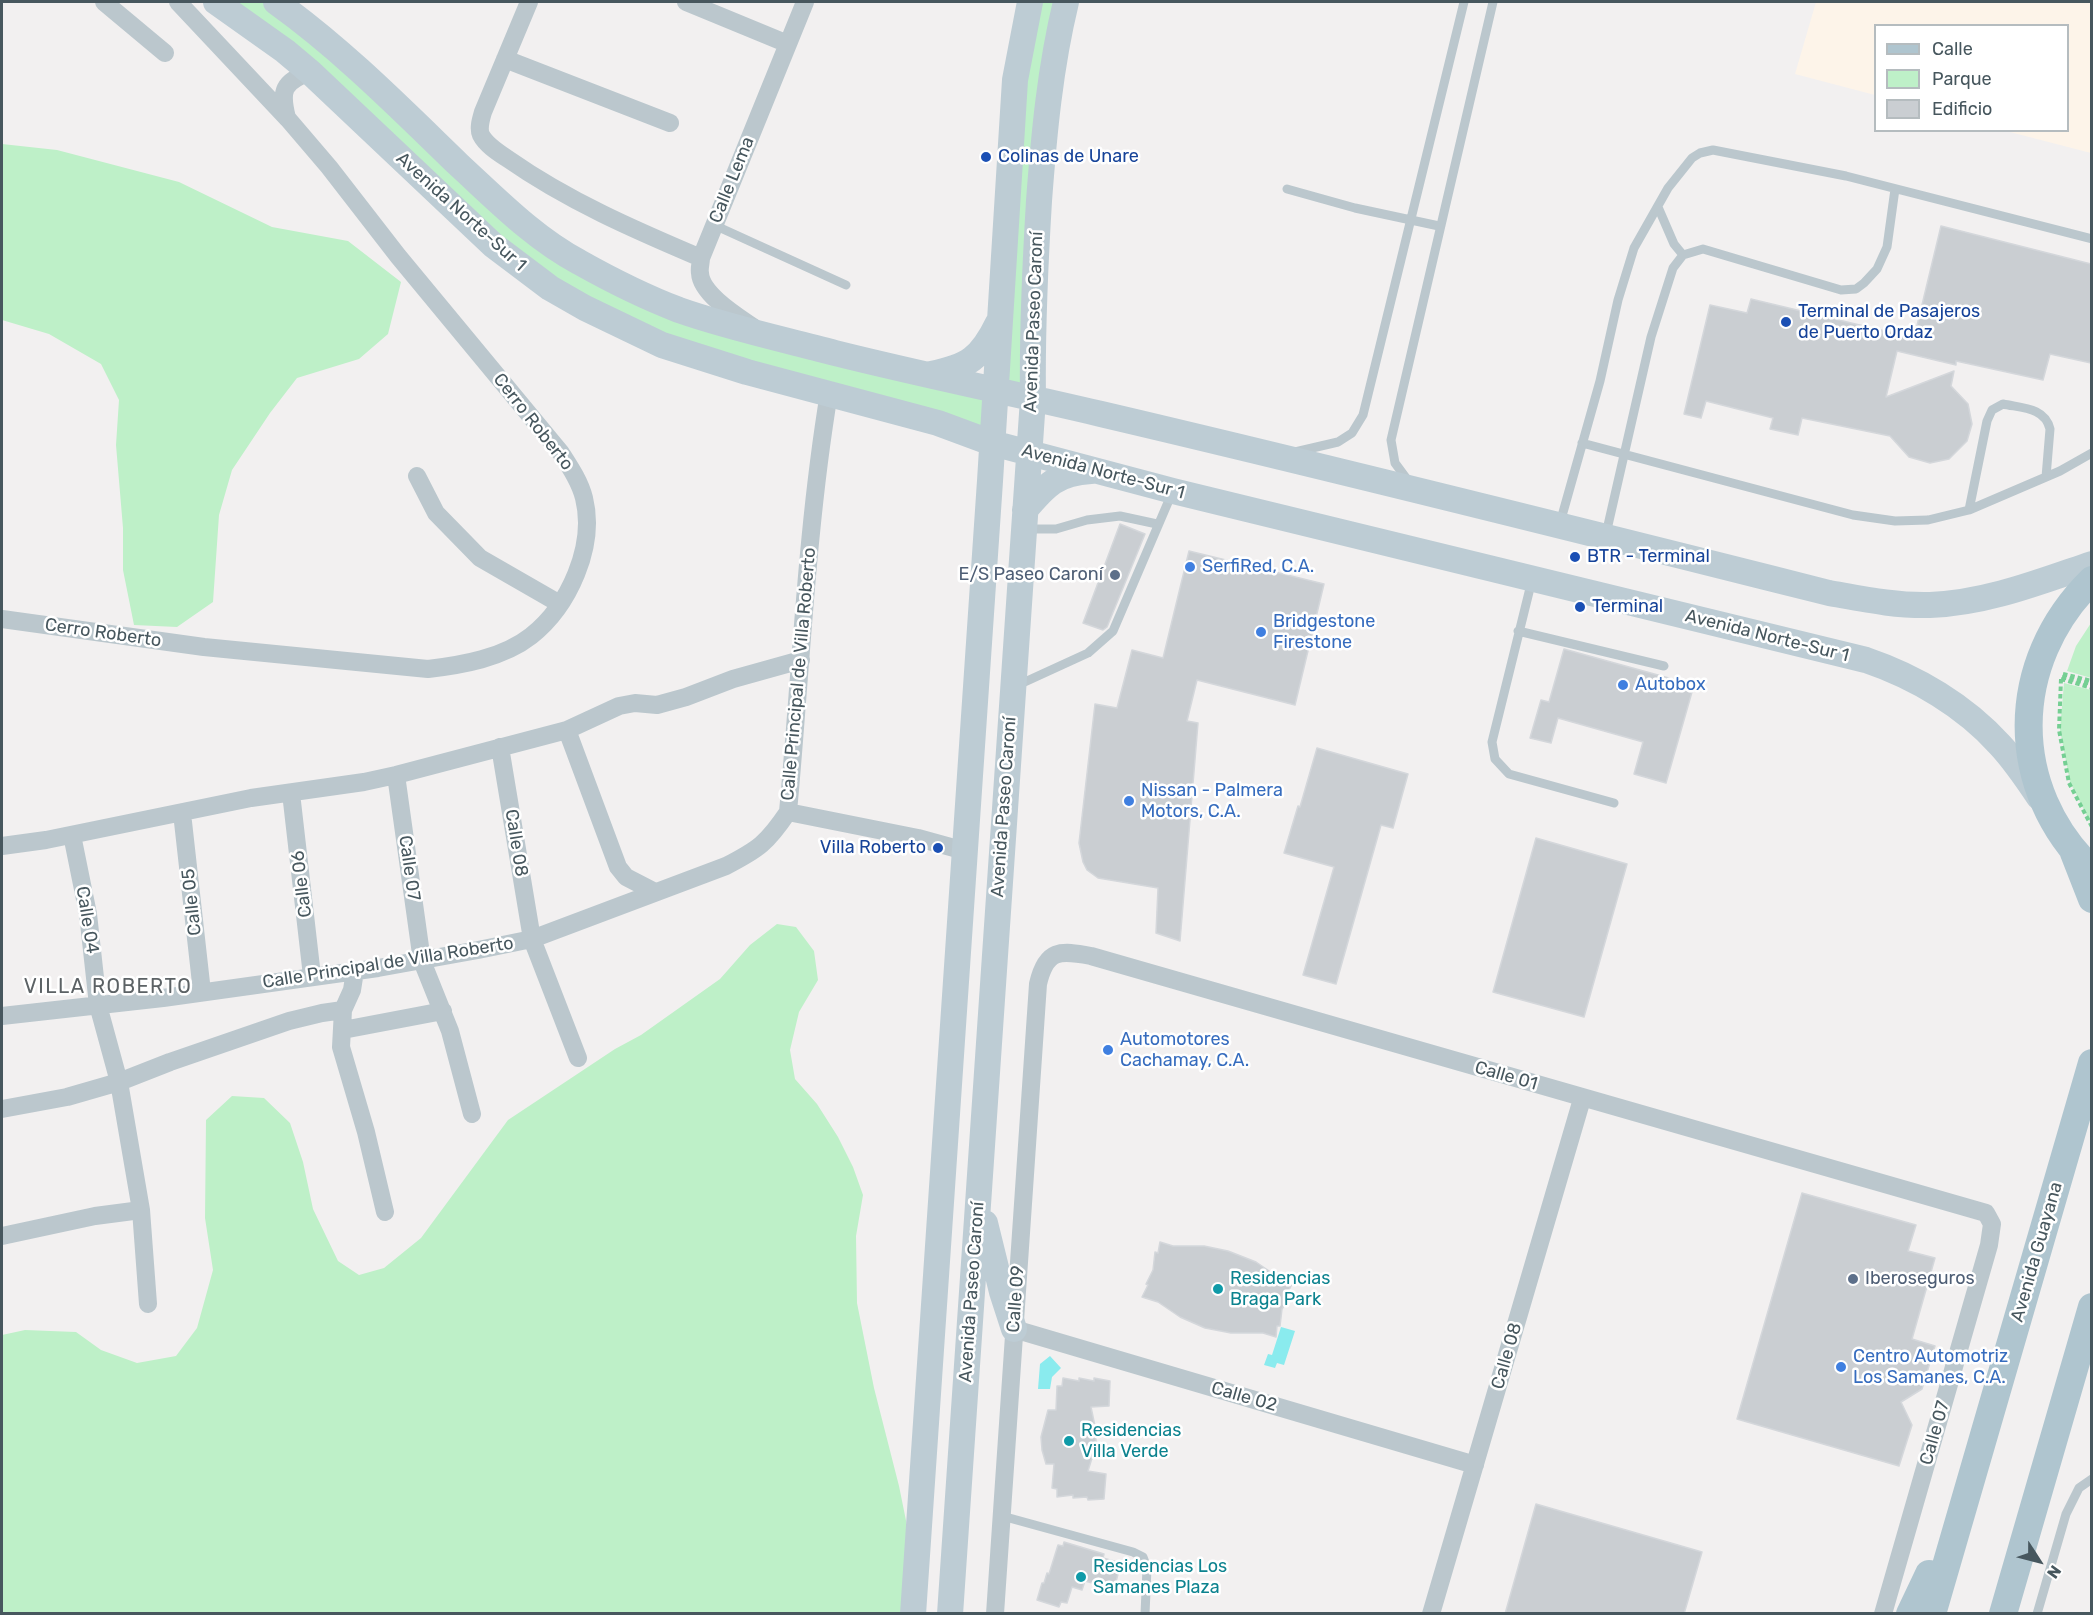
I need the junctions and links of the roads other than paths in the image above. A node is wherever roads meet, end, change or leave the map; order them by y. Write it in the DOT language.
graph roads {
  1 [pos="104,2"];
  2 [pos="178,2"];
  3 [pos="216,2"];
  4 [pos="276,2"];
  5 [pos="529,2"];
  6 [pos="686,2"];
  7 [pos="806,2"];
  8 [pos="1030,2"];
  9 [pos="1066,2"];
  10 [pos="1464,2"];
  11 [pos="1492,2"];
  12 [pos="788,44"];
  13 [pos="165,53"];
  14 [pos="505,59"];
  15 [pos="310,72"];
  16 [pos="288,119"];
  17 [pos="670,123"];
  18 [pos="1287,189"];
  19 [pos="1895,189"];
  20 [pos="1658,207"];
  21 [pos="1411,219"];
  22 [pos="714,225"];
  23 [pos="1439,226"];
  24 [pos="2091,239"];
  25 [pos="1683,255"];
  26 [pos="701,258"];
  27 [pos="846,285"];
  28 [pos="1000,318"];
  29 [pos="766,336"];
  30 [pos="926,375"];
  31 [pos="996,391"];
  32 [pos="829,393"];
  33 [pos="1033,399"];
  34 [pos="938,423"];
  35 [pos="1582,442"];
  36 [pos="992,443"];
  37 [pos="1029,453"];
  38 [pos="2091,453"];
  39 [pos="1264,454"];
  40 [pos="1624,454"];
  41 [pos="1098,471"];
  42 [pos="417,476"];
  43 [pos="2046,477"];
  44 [pos="990,481"];
  45 [pos="1414,488"];
  46 [pos="1173,491"];
  47 [pos="1969,510"];
  48 [pos="1024,519"];
  49 [pos="1157,524"];
  50 [pos="1559,525"];
  51 [pos="1605,536"];
  52 [pos="2091,564"];
  53 [pos="1532,580"];
  54 [pos="2091,580"];
  55 [pos="560,603"];
  56 [pos="2,618"];
  57 [pos="1518,631"];
  58 [pos="801,660"];
  59 [pos="1664,666"];
  60 [pos="1011,688"];
  61 [pos="567,730"];
  62 [pos="500,747"];
  63 [pos="396,775"];
  64 [pos="291,793"];
  65 [pos="1614,804"];
  66 [pos="2047,809"];
  67 [pos="788,812"];
  68 [pos="182,813"];
  69 [pos="72,836"];
  70 [pos="2,846"];
  71 [pos="965,851"];
  72 [pos="2082,861"];
  73 [pos="655,892"];
  74 [pos="2091,899"];
  75 [pos="532,939"];
  76 [pos="422,961"];
  77 [pos="355,971"];
  78 [pos="312,976"];
  79 [pos="1038,984"];
  80 [pos="202,992"];
  81 [pos="98,1005"];
  82 [pos="343,1010"];
  83 [pos="443,1011"];
  84 [pos="2,1016"];
  85 [pos="343,1030"];
  86 [pos="578,1058"];
  87 [pos="2091,1063"];
  88 [pos="119,1082"];
  89 [pos="1582,1098"];
  90 [pos="2,1109"];
  91 [pos="472,1114"];
  92 [pos="978,1193"];
  93 [pos="141,1210"];
  94 [pos="385,1212"];
  95 [pos="1989,1218"];
  96 [pos="2,1236"];
  97 [pos="148,1304"];
  98 [pos="2091,1307"];
  99 [pos="1014,1329"];
  100 [pos="1475,1465"];
  101 [pos="1974,1467"];
  102 [pos="2091,1479"];
  103 [pos="1002,1516"];
  104 [pos="913,1614"];
  105 [pos="950,1614"];
  106 [pos="995,1614"];
  107 [pos="1145,1614"];
  108 [pos="1431,1614"];
  109 [pos="1883,1614"];
  110 [pos="1911,1614"];
  111 [pos="1932,1614"];
  112 [pos="2003,1614"];
  113 [pos="2037,1614"];
  1 -- 13 [label="street"];
  2 -- 16 [label="street, Cerro Roberto"];
  3 -- 15 [label="main road, Avenida Norte-Sur 1"];
  4 -- 29 [label="main road, Avenida Norte-Sur 1"];
  5 -- 14 [label="street"];
  6 -- 12 [label="street"];
  7 -- 12 [label="street, Calle Lema"];
  8 -- 28 [label="main road, Avenida Paseo Caroní"];
  9 -- 33 [label="main road, Avenida Paseo Caroní"];
  10 -- 21 [label="lane"];
  11 -- 23 [label="lane"];
  12 -- 22 [label="street, Calle Lema"];
  14 -- 17 [label="street"];
  14 -- 26 [label="street"];
  15 -- 16 [label="street"];
  15 -- 32 [label="main road, Avenida Norte-Sur 1"];
  16 -- 55 [label="street, Cerro Roberto"];
  18 -- 21 [label="lane"];
  19 -- 20 [label="lane"];
  19 -- 24 [label="lane"];
  19 -- 25 [label="lane"];
  20 -- 25 [label="lane"];
  20 -- 35 [label="lane"];
  21 -- 23 [label="lane"];
  21 -- 39 [label="lane"];
  22 -- 26 [label="street, Calle Lema"];
  22 -- 27 [label="lane"];
  23 -- 45 [label="lane"];
  25 -- 40 [label="lane"];
  26 -- 29 [label="street, Calle Lema"];
  28 -- 30 [label="main road"];
  28 -- 31 [label="main road, Avenida Paseo Caroní"];
  29 -- 30 [label="main road, Avenida Norte-Sur 1"];
  30 -- 31 [label="main road, Avenida Norte-Sur 1"];
  31 -- 33 [label="main road, Avenida Norte-Sur 1"];
  31 -- 36 [label="main road, Avenida Paseo Caroní"];
  32 -- 34 [label="main road, Avenida Norte-Sur 1"];
  32 -- 58 [label="street, Calle Principal de Villa Roberto"];
  33 -- 37 [label="main road, Avenida Paseo Caroní"];
  33 -- 39 [label="main road, Avenida Norte-Sur 1"];
  34 -- 36 [label="main road, Avenida Norte-Sur 1"];
  34 -- 44 [label="main road"];
  35 -- 40 [label="lane"];
  35 -- 50 [label="lane"];
  36 -- 37 [label="main road, Avenida Norte-Sur 1"];
  36 -- 44 [label="main road, Avenida Paseo Caroní"];
  37 -- 41 [label="main road, Avenida Norte-Sur 1"];
  37 -- 48 [label="main road, Avenida Paseo Caroní"];
  38 -- 43 [label="lane"];
  39 -- 45 [label="main road, Avenida Norte-Sur 1"];
  40 -- 47 [label="lane"];
  40 -- 51 [label="lane"];
  41 -- 46 [label="main road, Avenida Norte-Sur 1"];
  41 -- 48 [label="main road"];
  42 -- 55 [label="street"];
  43 -- 47 [label="lane"];
  43 -- 47 [label="lane"];
  44 -- 71 [label="main road, Avenida Paseo Caroní"];
  45 -- 50 [label="main road, Avenida Norte-Sur 1"];
  46 -- 49 [label="lane"];
  46 -- 53 [label="main road, Avenida Norte-Sur 1"];
  48 -- 49 [label="lane"];
  48 -- 60 [label="main road, Avenida Paseo Caroní"];
  49 -- 60 [label="lane"];
  50 -- 51 [label="main road, Avenida Norte-Sur 1"];
  51 -- 52 [label="main road, Avenida Norte-Sur 1"];
  53 -- 57 [label="lane"];
  53 -- 66 [label="main road, Avenida Norte-Sur 1"];
  54 -- 66 [label="main road"];
  55 -- 56 [label="street, Cerro Roberto"];
  57 -- 59 [label="lane"];
  57 -- 65 [label="lane"];
  58 -- 61 [label="street"];
  58 -- 67 [label="street, Calle Principal de Villa Roberto"];
  60 -- 92 [label="main road, Avenida Paseo Caroní"];
  61 -- 62 [label="street"];
  61 -- 73 [label="street"];
  62 -- 63 [label="street"];
  62 -- 75 [label="street, Calle 08"];
  63 -- 64 [label="street"];
  63 -- 76 [label="street, Calle 07"];
  64 -- 68 [label="street"];
  64 -- 78 [label="street, Calle 06"];
  66 -- 72 [label="main road"];
  67 -- 71 [label="street"];
  67 -- 73 [label="street, Calle Principal de Villa Roberto"];
  68 -- 69 [label="street"];
  68 -- 80 [label="street, Calle 05"];
  69 -- 70 [label="street"];
  69 -- 81 [label="street, Calle 04"];
  71 -- 104 [label="main road, Avenida Paseo Caroní"];
  72 -- 74 [label="main road"];
  73 -- 75 [label="street, Calle Principal de Villa Roberto"];
  75 -- 76 [label="street, Calle Principal de Villa Roberto"];
  75 -- 86 [label="street, Calle 08"];
  76 -- 77 [label="street, Calle Principal de Villa Roberto"];
  76 -- 83 [label="street, Calle 07"];
  77 -- 78 [label="street, Calle Principal de Villa Roberto"];
  77 -- 82 [label="street"];
  78 -- 80 [label="street, Calle Principal de Villa Roberto"];
  79 -- 89 [label="street, Calle 01"];
  79 -- 99 [label="street, Calle 09"];
  80 -- 81 [label="street, Calle Principal de Villa Roberto"];
  81 -- 84 [label="street, Calle Principal de Villa Roberto"];
  81 -- 88 [label="street, Calle 04"];
  82 -- 85 [label="street"];
  82 -- 88 [label="street"];
  83 -- 85 [label="street"];
  83 -- 91 [label="street, Calle 07"];
  85 -- 94 [label="street"];
  87 -- 101 [label="main road, Avenida Guayana"];
  88 -- 90 [label="street"];
  88 -- 93 [label="street, Calle 04"];
  89 -- 95 [label="street, Calle 01"];
  89 -- 100 [label="street, Calle 08"];
  92 -- 99 [label="main road"];
  92 -- 105 [label="main road, Avenida Paseo Caroní"];
  93 -- 96 [label="street"];
  93 -- 97 [label="street, Calle 04"];
  95 -- 109 [label="street, Calle 07"];
  98 -- 112 [label="main road"];
  99 -- 100 [label="street, Calle 02"];
  99 -- 103 [label="street, Calle 09"];
  100 -- 108 [label="street, Calle 08"];
  101 -- 110 [label="main road"];
  101 -- 111 [label="main road, Avenida Guayana"];
  102 -- 113 [label="lane"];
  103 -- 106 [label="street, Calle 09"];
  103 -- 107 [label="lane"];
}
